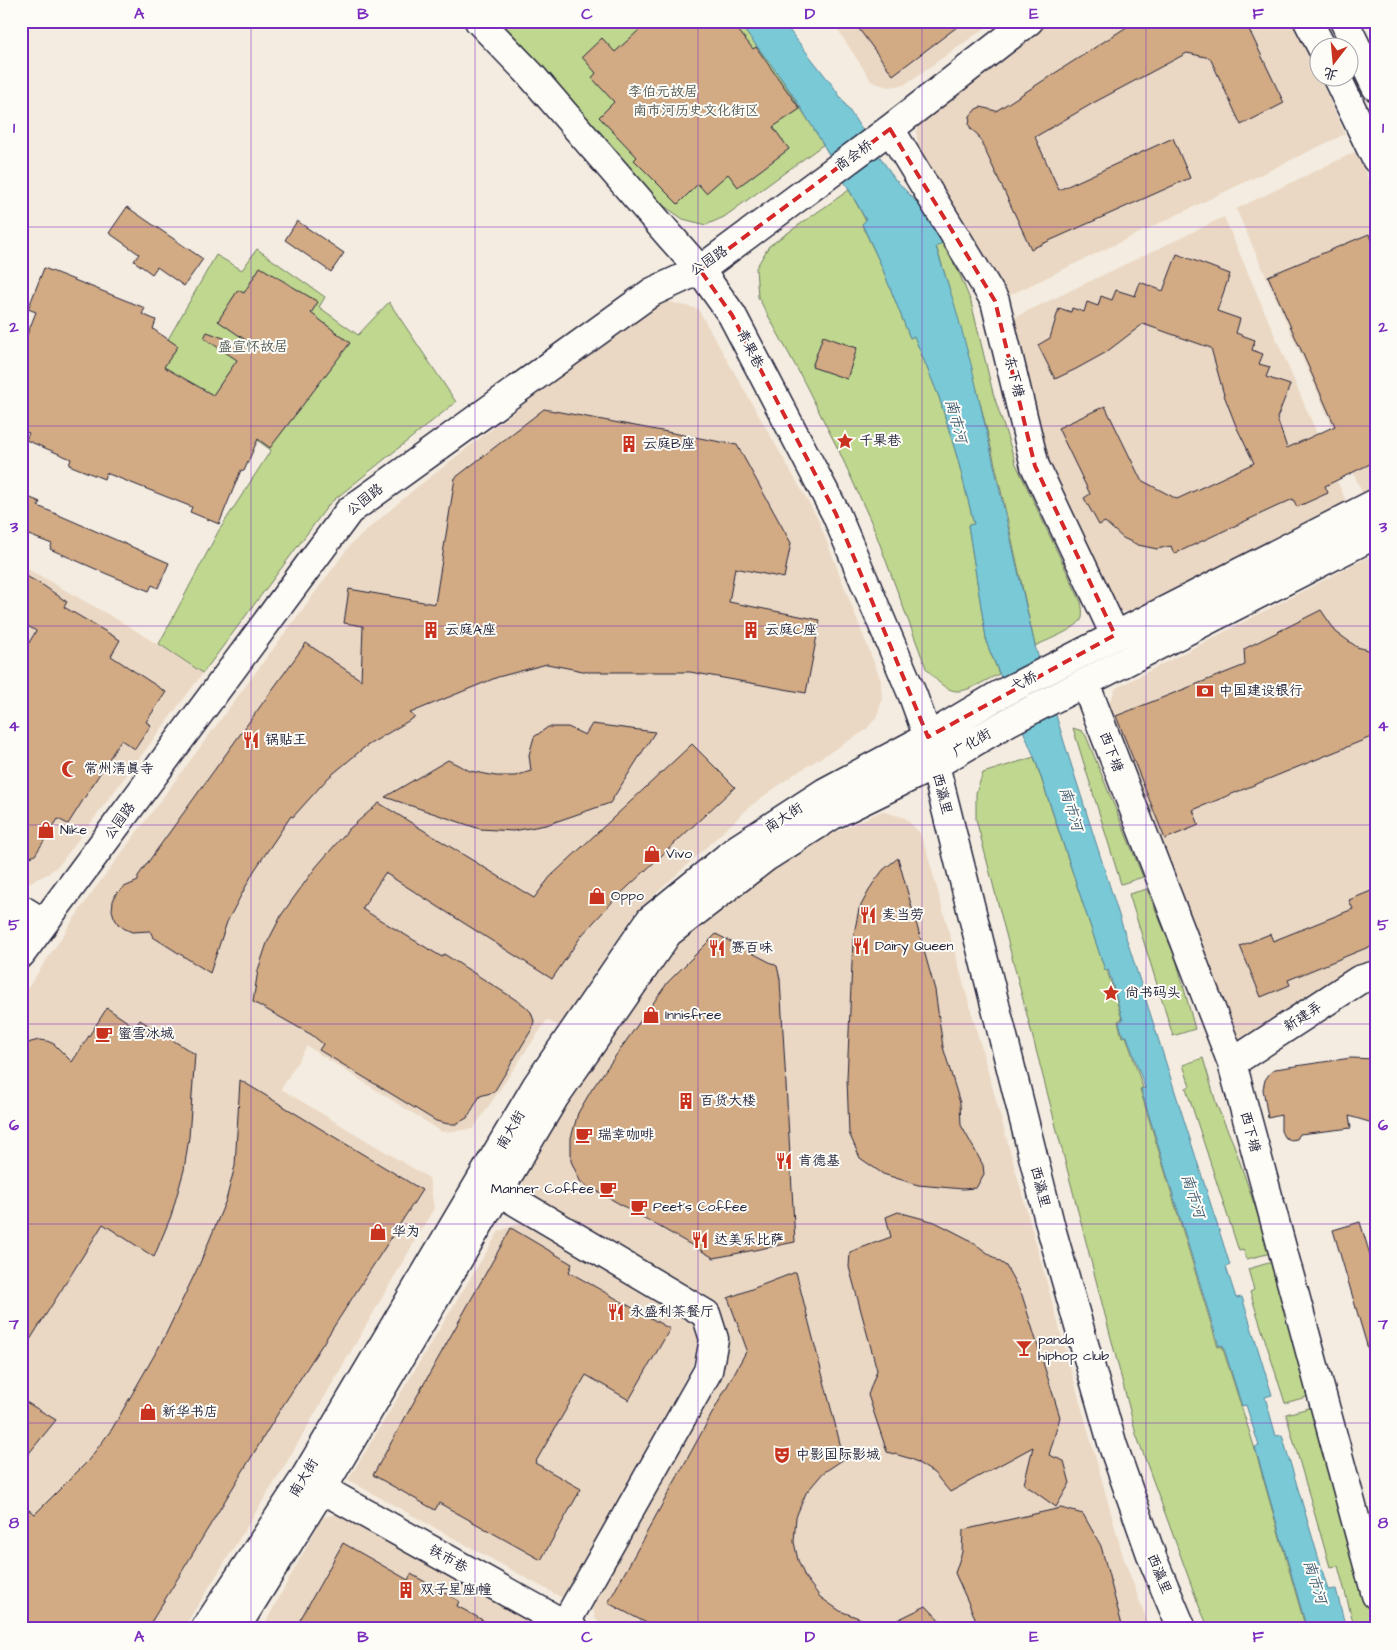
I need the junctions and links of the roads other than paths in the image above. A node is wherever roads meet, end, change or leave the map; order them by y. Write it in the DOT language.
graph roads {
  1 [pos="479,21"];
  2 [pos="1029,21"];
  3 [pos="1308,21"];
  4 [pos="1344,21"];
  5 [pos="1317,38"];
  6 [pos="1376,86"];
  7 [pos="1342,88"];
  8 [pos="883,134"];
  9 [pos="1373,144"];
  10 [pos="831,172"];
  11 [pos="700,270"];
  12 [pos="1376,503"];
  13 [pos="1376,534"];
  14 [pos="1116,635"];
  15 [pos="1074,688"];
  16 [pos="996,696"];
  17 [pos="1010,720"];
  18 [pos="928,737"];
  19 [pos="935,765"];
  20 [pos="21,909"];
  21 [pos="44,923"];
  22 [pos="21,954"];
  23 [pos="1376,975"];
  24 [pos="1232,1063"];
  25 [pos="490,1186"];
  26 [pos="322,1489"];
  27 [pos="1376,1595"];
  28 [pos="569,1626"];
  29 [pos="205,1629"];
  30 [pos="235,1629"];
  31 [pos="1182,1629"];
  1 -- 11 [label="street, 青果巷"];
  2 -- 8 [label="street"];
  3 -- 5 [label="street"];
  4 -- 6 [label="street"];
  7 -- 9 [label="street"];
  8 -- 10 [label="street, 商会桥"];
  8 -- 14 [label="street, 东下塘"];
  10 -- 11 [label="street, 公园路"];
  11 -- 18 [label="street, 青果巷"];
  11 -- 21 [label="street, 公园路"];
  12 -- 14 [label="street, 弋桥"];
  13 -- 15 [label="street, 弋桥"];
  14 -- 16 [label="street, 弋桥"];
  15 -- 17 [label="street, 弋桥"];
  15 -- 24 [label="street, 西下塘"];
  16 -- 18 [label="street, 广化街"];
  17 -- 19 [label="street, 广化街"];
  18 -- 19 [label="street, 西瀛里"];
  18 -- 25 [label="street, 南大街"];
  19 -- 25 [label="street, 南大街"];
  19 -- 31 [label="street, 西瀛里"];
  20 -- 21 [label="street"];
  21 -- 22 [label="street, 公园路"];
  23 -- 24 [label="street, 新建弄"];
  24 -- 27 [label="street, 西下塘"];
  25 -- 26 [label="street, 南大街"];
  25 -- 28 [label="street"];
  25 -- 29 [label="street, 南大街"];
  26 -- 28 [label="street, 铁市巷"];
  26 -- 30 [label="street, 南大街"];
}
